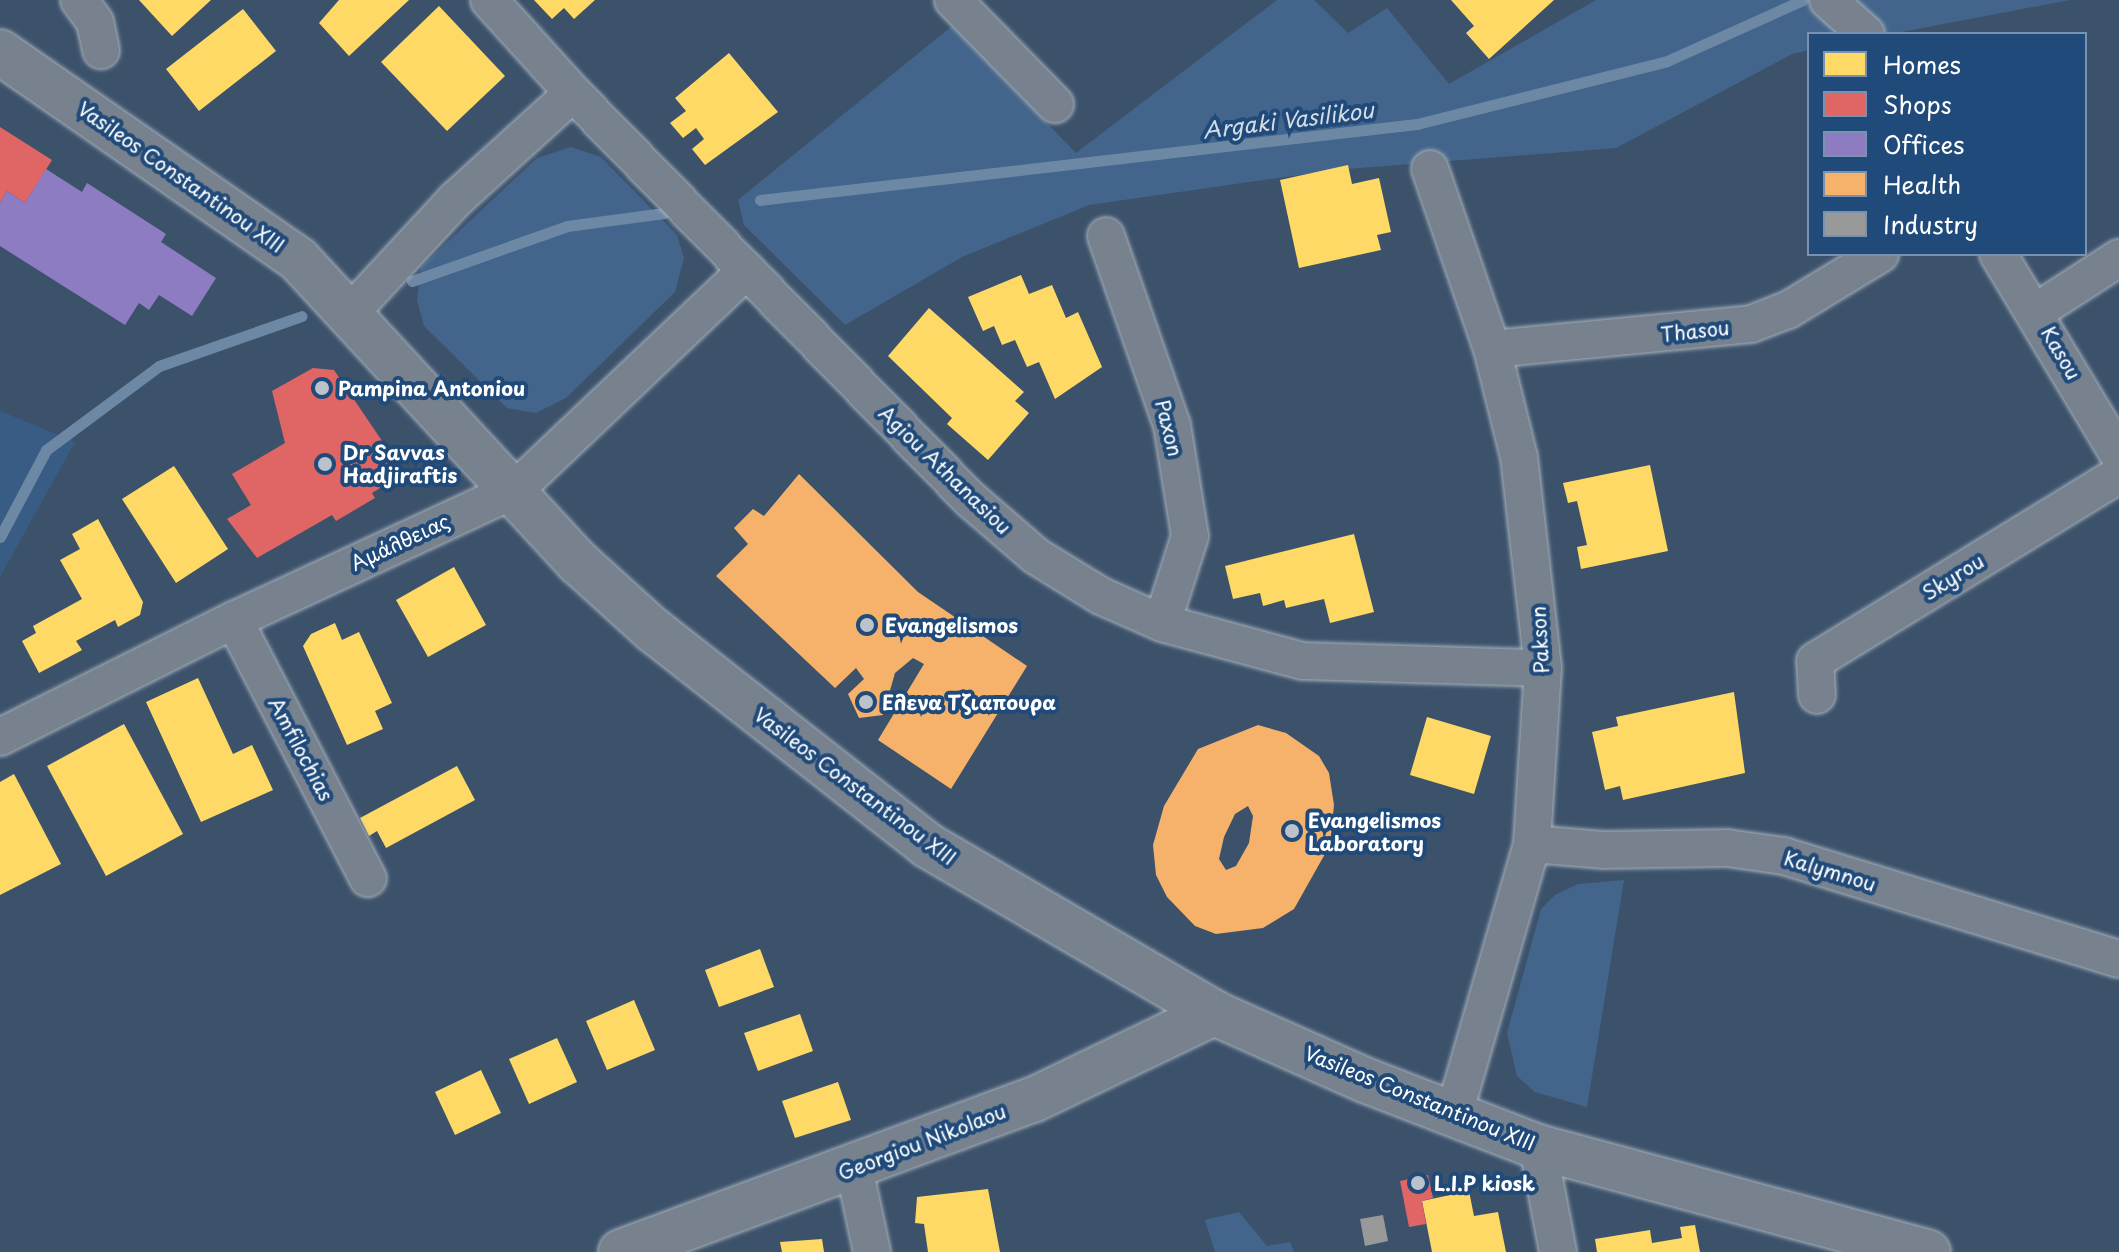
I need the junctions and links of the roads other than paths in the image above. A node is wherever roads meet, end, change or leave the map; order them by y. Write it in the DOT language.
graph roads {
  1 [pos="79,0"];
  2 [pos="489,0"];
  3 [pos="953,0"];
  4 [pos="1828,0"];
  5 [pos="1864,32"];
  6 [pos="101,50"];
  7 [pos="0,52"];
  8 [pos="573,93"];
  9 [pos="1055,104"];
  10 [pos="1430,169"];
  11 [pos="1106,236"];
  12 [pos="1877,256"];
  13 [pos="1999,256"];
  14 [pos="2119,258"];
  15 [pos="747,270"];
  16 [pos="2037,311"];
  17 [pos="351,312"];
  18 [pos="1492,349"];
  19 [pos="2119,455"];
  20 [pos="2119,475"];
  21 [pos="516,489"];
  22 [pos="234,620"];
  23 [pos="1162,623"];
  24 [pos="1543,668"];
  25 [pos="1817,695"];
  26 [pos="0,737"];
  27 [pos="1532,844"];
  28 [pos="368,878"];
  29 [pos="2119,959"];
  30 [pos="1214,1013"];
  31 [pos="1454,1115"];
  32 [pos="1538,1147"];
  33 [pos="854,1168"];
  34 [pos="621,1252"];
  35 [pos="872,1252"];
  36 [pos="1558,1252"];
  37 [pos="1928,1252"];
  1 -- 6 [label="street"];
  2 -- 8 [label="street, Agiou Athanasiou"];
  3 -- 9 [label="street"];
  4 -- 5 [label="street"];
  7 -- 17 [label="street, Vasileos Constantinou XIII"];
  8 -- 15 [label="street, Agiou Athanasiou"];
  8 -- 17 [label="street"];
  10 -- 18 [label="street, Pakson"];
  11 -- 23 [label="street, Paxon"];
  12 -- 18 [label="street, Thasou"];
  13 -- 16 [label="street, Kasou"];
  14 -- 16 [label="street"];
  15 -- 21 [label="street, Αμάλθειας"];
  15 -- 23 [label="street, Agiou Athanasiou"];
  16 -- 19 [label="street, Kasou"];
  17 -- 21 [label="street, Vasileos Constantinou XIII"];
  18 -- 24 [label="street, Pakson"];
  20 -- 25 [label="street, Skyrou"];
  21 -- 22 [label="street, Αμάλθειας"];
  21 -- 30 [label="street, Vasileos Constantinou XIII"];
  22 -- 26 [label="street, Αμάλθειας"];
  22 -- 28 [label="street, Amfilochias"];
  23 -- 24 [label="street, Agiou Athanasiou"];
  24 -- 27 [label="street, Pakson"];
  27 -- 29 [label="street, Kalymnou"];
  27 -- 31 [label="street, Pakson"];
  30 -- 31 [label="street, Vasileos Constantinou XIII"];
  30 -- 33 [label="street, Georgiou Nikolaou"];
  31 -- 32 [label="street, Vasileos Constantinou XIII"];
  32 -- 36 [label="street"];
  32 -- 37 [label="street, Vasileos Constantinou XIII"];
  33 -- 34 [label="street, Georgiou Nikolaou"];
  33 -- 35 [label="street"];
}
